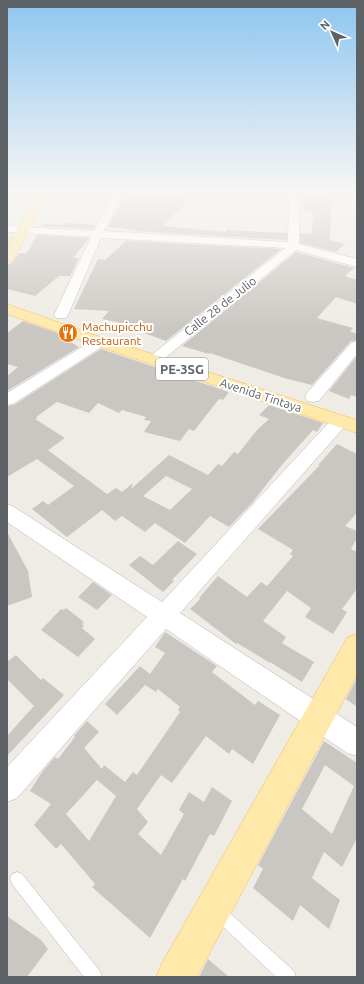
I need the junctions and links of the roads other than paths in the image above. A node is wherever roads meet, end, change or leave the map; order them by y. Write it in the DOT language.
graph roads {
  1 [pos="19,239"];
  2 [pos="95,239"];
  3 [pos="187,239"];
  4 [pos="293,239"];
  5 [pos="293,246"];
  6 [pos="7,258"];
  7 [pos="357,263"];
  8 [pos="7,298"];
  9 [pos="7,309"];
  10 [pos="61,315"];
  11 [pos="100,342"];
  12 [pos="357,345"];
  13 [pos="159,354"];
  14 [pos="313,397"];
  15 [pos="7,400"];
  16 [pos="351,420"];
  17 [pos="7,512"];
  18 [pos="163,615"];
  19 [pos="357,647"];
  20 [pos="318,717"];
  21 [pos="357,743"];
  22 [pos="7,788"];
  23 [pos="17,880"];
  24 [pos="214,908"];
  25 [pos="94,977"];
  26 [pos="176,977"];
  27 [pos="288,977"];
  1 -- 6 [label="main road"];
  2 -- 10 [label="street"];
  3 -- 5 [label="street"];
  4 -- 5 [label="street"];
  5 -- 7 [label="street"];
  5 -- 13 [label="street, Calle 28 de Julio"];
  8 -- 10 [label="main road, Avenida Tintaya / PE-3SG"];
  9 -- 11 [label="main road, Avenida Tintaya / PE-3SG"];
  10 -- 13 [label="main road, Avenida Tintaya / PE-3SG"];
  11 -- 13 [label="main road, Avenida Tintaya / PE-3SG"];
  11 -- 15 [label="street"];
  12 -- 14 [label="street"];
  13 -- 14 [label="main road, Avenida Tintaya / PE-3SG"];
  13 -- 16 [label="main road, Avenida Tintaya / PE-3SG"];
  14 -- 16 [label="main road, Avenida Tintaya / PE-3SG"];
  16 -- 18 [label="street"];
  17 -- 18 [label="street"];
  18 -- 20 [label="street"];
  18 -- 22 [label="street"];
  19 -- 20 [label="main road"];
  20 -- 21 [label="street"];
  20 -- 24 [label="main road"];
  23 -- 25 [label="lane"];
  24 -- 26 [label="main road"];
  24 -- 27 [label="lane"];
}
